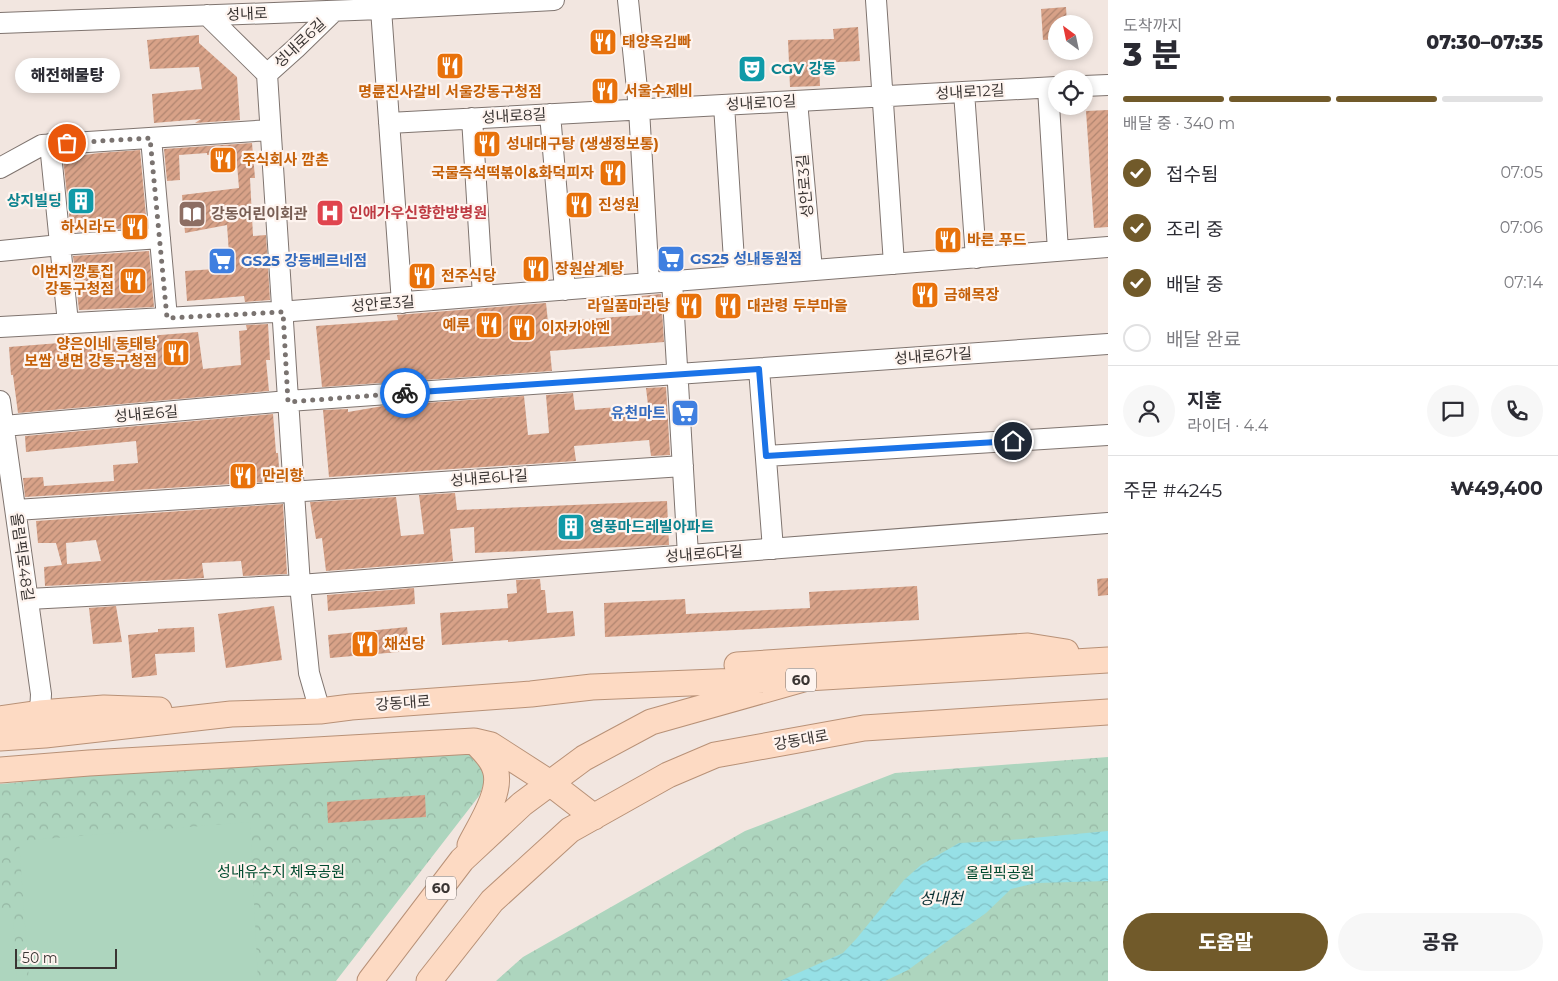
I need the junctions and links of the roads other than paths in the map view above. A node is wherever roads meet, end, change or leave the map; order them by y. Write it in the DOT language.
graph roads {
  1 [pos="554,0"];
  2 [pos="628,0"];
  3 [pos="876,0"];
  4 [pos="516,1"];
  5 [pos="201,10"];
  6 [pos="381,10"];
  7 [pos="334,11"];
  8 [pos="0,23"];
  9 [pos="267,74"];
  10 [pos="1108,85"];
  11 [pos="1093,86"];
  12 [pos="1048,88"];
  13 [pos="964,92"];
  14 [pos="883,96"];
  15 [pos="797,101"];
  16 [pos="724,105"];
  17 [pos="639,109"];
  18 [pos="550,114"];
  19 [pos="1053,115"];
  20 [pos="472,118"];
  21 [pos="389,123"];
  22 [pos="270,130"];
  23 [pos="150,138"];
  24 [pos="50,144"];
  25 [pos="0,168"];
  26 [pos="160,238"];
  27 [pos="60,245"];
  28 [pos="1108,247"];
  29 [pos="0,251"];
  30 [pos="1058,251"];
  31 [pos="976,258"];
  32 [pos="894,264"];
  33 [pos="812,270"];
  34 [pos="735,276"];
  35 [pos="672,281"];
  36 [pos="649,283"];
  37 [pos="565,290"];
  38 [pos="483,296"];
  39 [pos="402,302"];
  40 [pos="283,312"];
  41 [pos="167,318"];
  42 [pos="68,323"];
  43 [pos="0,327"];
  44 [pos="1108,344"];
  45 [pos="759,369"];
  46 [pos="678,374"];
  47 [pos="0,401"];
  48 [pos="288,402"];
  49 [pos="4,426"];
  50 [pos="1108,435"];
  51 [pos="766,456"];
  52 [pos="683,466"];
  53 [pos="294,491"];
  54 [pos="16,510"];
  55 [pos="1108,523"];
  56 [pos="773,549"];
  57 [pos="688,555"];
  58 [pos="300,585"];
  59 [pos="28,599"];
  60 [pos="1108,659"];
  61 [pos="807,678"];
  62 [pos="394,703"];
  63 [pos="320,711"];
  64 [pos="40,712"];
  65 [pos="1108,712"];
  66 [pos="231,714"];
  67 [pos="0,719"];
  68 [pos="0,738"];
  69 [pos="474,741"];
  70 [pos="294,751"];
  71 [pos="0,770"];
  72 [pos="550,783"];
  73 [pos="594,817"];
  74 [pos="462,860"];
  75 [pos="370,981"];
  76 [pos="429,981"];
  1 -- 4 [label="street, 성내로"];
  2 -- 17 [label="street"];
  3 -- 14 [label="street"];
  4 -- 6 [label="street, 성내로"];
  5 -- 7 [label="street, 성내로"];
  5 -- 8 [label="street, 성내로"];
  5 -- 9 [label="street, 성내로6길"];
  6 -- 7 [label="street, 성내로"];
  6 -- 21 [label="street"];
  7 -- 9 [label="street, 성내로6길"];
  9 -- 22 [label="street, 성내로6길"];
  10 -- 11 [label="street"];
  12 -- 13 [label="street, 성내로12길"];
  13 -- 14 [label="street, 성내로12길"];
  13 -- 31 [label="street"];
  14 -- 15 [label="street, 성내로10길"];
  14 -- 32 [label="street"];
  15 -- 16 [label="street, 성내로10길"];
  15 -- 33 [label="street, 성안로3길"];
  16 -- 17 [label="street, 성내로10길"];
  16 -- 34 [label="street"];
  17 -- 18 [label="street, 성내로8길"];
  17 -- 36 [label="street"];
  18 -- 20 [label="street, 성내로8길"];
  18 -- 37 [label="street"];
  19 -- 30 [label="street"];
  20 -- 21 [label="street, 성내로8길"];
  20 -- 38 [label="street"];
  21 -- 39 [label="street"];
  22 -- 23 [label="street"];
  22 -- 40 [label="street, 성내로6길"];
  23 -- 24 [label="street"];
  23 -- 26 [label="street"];
  24 -- 25 [label="street"];
  24 -- 27 [label="street"];
  26 -- 27 [label="street"];
  26 -- 41 [label="street"];
  27 -- 29 [label="street"];
  27 -- 42 [label="street"];
  28 -- 30 [label="street, 성안로3길"];
  30 -- 31 [label="street, 성안로3길"];
  31 -- 32 [label="street, 성안로3길"];
  32 -- 33 [label="street, 성안로3길"];
  33 -- 34 [label="street, 성안로3길"];
  34 -- 35 [label="street, 성안로3길"];
  35 -- 36 [label="street, 성안로3길"];
  35 -- 46 [label="street"];
  36 -- 37 [label="street, 성안로3길"];
  37 -- 38 [label="street, 성안로3길"];
  38 -- 39 [label="street, 성안로3길"];
  39 -- 40 [label="street, 성안로3길"];
  40 -- 41 [label="street"];
  40 -- 48 [label="street, 성내로6길"];
  41 -- 42 [label="street"];
  42 -- 43 [label="street"];
  44 -- 45 [label="street, 성내로6가길"];
  45 -- 46 [label="street, 성내로6가길"];
  45 -- 51 [label="street"];
  46 -- 48 [label="street, 성내로6가길"];
  46 -- 52 [label="street"];
  47 -- 49 [label="street, 올림픽로48길"];
  48 -- 49 [label="street, 성내로6길"];
  48 -- 53 [label="street, 성내로6길"];
  49 -- 54 [label="street, 올림픽로48길"];
  50 -- 51 [label="street"];
  51 -- 56 [label="street"];
  52 -- 53 [label="street, 성내로6나길"];
  52 -- 57 [label="street"];
  53 -- 54 [label="street"];
  53 -- 58 [label="street, 성내로6길"];
  54 -- 59 [label="street, 올림픽로48길"];
  55 -- 56 [label="street, 성내로6다길"];
  56 -- 57 [label="street, 성내로6다길"];
  57 -- 58 [label="street, 성내로6다길"];
  58 -- 59 [label="street"];
  58 -- 63 [label="street, 성내로6길"];
  59 -- 64 [label="street, 올림픽로48길"];
  60 -- 61 [label="main road, 강동대로 / 60"];
  60 -- 62 [label="main road"];
  61 -- 62 [label="main road, 강동대로"];
  61 -- 72 [label="main road, 강동대로 / 60"];
  62 -- 63 [label="main road, 강동대로"];
  63 -- 66 [label="main road, 강동대로"];
  63 -- 70 [label="main road"];
  64 -- 66 [label="main road"];
  64 -- 67 [label="main road"];
  65 -- 73 [label="main road, 강동대로"];
  66 -- 68 [label="main road, 강동대로"];
  69 -- 70 [label="main road"];
  69 -- 72 [label="main road"];
  69 -- 74 [label="main road"];
  70 -- 71 [label="main road"];
  72 -- 73 [label="main road"];
  72 -- 74 [label="main road, 강동대로 / 60"];
  73 -- 76 [label="main road, 강동대로"];
  74 -- 75 [label="main road, 강동대로 / 60"];
}
